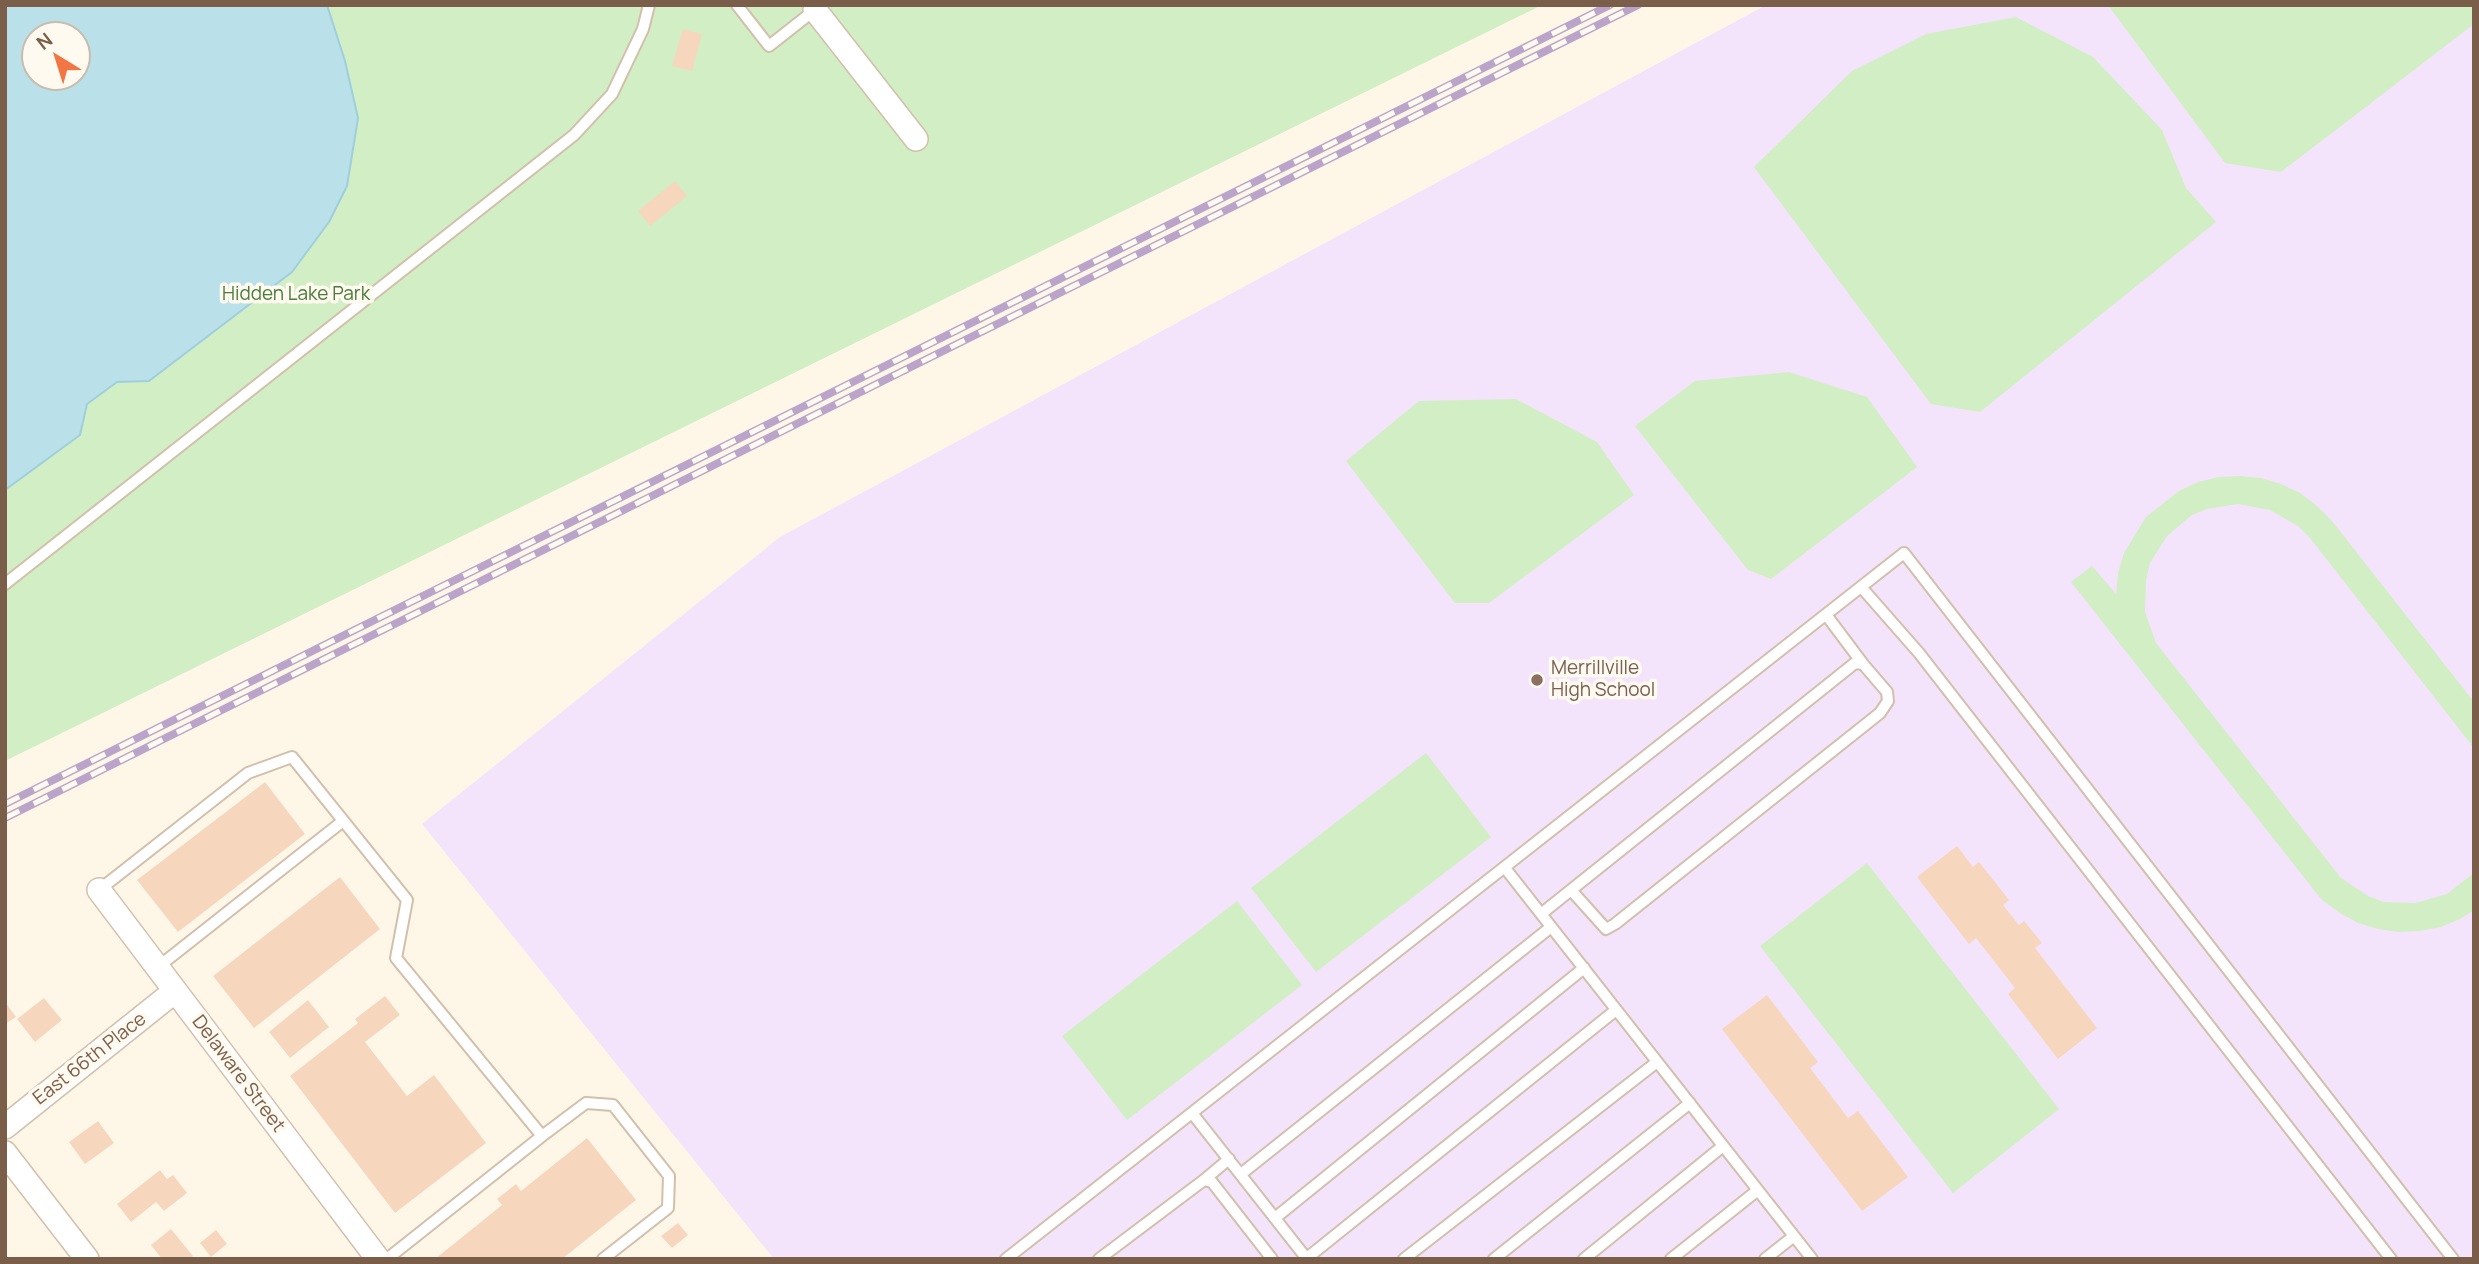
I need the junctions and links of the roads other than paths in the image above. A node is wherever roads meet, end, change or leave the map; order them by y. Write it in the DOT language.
graph roads {
  1 [pos="649,5"];
  2 [pos="737,5"];
  3 [pos="818,8"];
  4 [pos="916,139"];
  5 [pos="5,584"];
  6 [pos="1862,588"];
  7 [pos="1827,616"];
  8 [pos="1863,664"];
  9 [pos="343,821"];
  10 [pos="1505,868"];
  11 [pos="99,890"];
  12 [pos="1571,890"];
  13 [pos="1541,915"];
  14 [pos="1551,927"];
  15 [pos="158,967"];
  16 [pos="1584,968"];
  17 [pos="175,991"];
  18 [pos="1616,1010"];
  19 [pos="1657,1062"];
  20 [pos="1690,1103"];
  21 [pos="1192,1113"];
  22 [pos="5,1127"];
  23 [pos="542,1136"];
  24 [pos="1723,1146"];
  25 [pos="5,1153"];
  26 [pos="1229,1159"];
  27 [pos="1241,1174"];
  28 [pos="1204,1180"];
  29 [pos="1758,1190"];
  30 [pos="1275,1218"];
  31 [pos="1794,1236"];
  32 [pos="1307,1258"];
  33 [pos="87,1259"];
  34 [pos="378,1259"];
  35 [pos="387,1259"];
  36 [pos="603,1259"];
  37 [pos="1006,1259"];
  38 [pos="1099,1259"];
  39 [pos="1272,1259"];
  40 [pos="1404,1259"];
  41 [pos="1494,1259"];
  42 [pos="1584,1259"];
  43 [pos="1671,1259"];
  44 [pos="1765,1259"];
  45 [pos="1812,1259"];
  46 [pos="2391,1259"];
  47 [pos="2454,1259"];
  1 -- 5 [label="lane"];
  2 -- 3 [label="lane"];
  3 -- 4 [label="street"];
  6 -- 7 [label="lane"];
  6 -- 46 [label="lane"];
  6 -- 47 [label="lane"];
  7 -- 8 [label="lane"];
  7 -- 10 [label="lane"];
  8 -- 12 [label="lane"];
  8 -- 12 [label="lane"];
  9 -- 11 [label="lane"];
  9 -- 15 [label="lane"];
  9 -- 23 [label="lane"];
  10 -- 13 [label="lane"];
  10 -- 21 [label="lane"];
  11 -- 15 [label="street, Delaware Street"];
  12 -- 13 [label="lane"];
  13 -- 14 [label="lane"];
  14 -- 16 [label="lane"];
  14 -- 27 [label="lane"];
  15 -- 17 [label="street, Delaware Street"];
  16 -- 18 [label="lane"];
  16 -- 30 [label="lane"];
  17 -- 22 [label="street, East 66th Place"];
  17 -- 34 [label="street, Delaware Street"];
  18 -- 19 [label="lane"];
  18 -- 32 [label="lane"];
  19 -- 20 [label="lane"];
  19 -- 40 [label="lane"];
  20 -- 24 [label="lane"];
  20 -- 41 [label="lane"];
  21 -- 26 [label="lane"];
  21 -- 37 [label="lane"];
  23 -- 35 [label="lane"];
  23 -- 36 [label="lane"];
  24 -- 29 [label="lane"];
  24 -- 42 [label="lane"];
  25 -- 33 [label="street"];
  26 -- 27 [label="lane"];
  26 -- 28 [label="lane"];
  27 -- 30 [label="lane"];
  28 -- 38 [label="lane"];
  28 -- 39 [label="lane"];
  29 -- 31 [label="lane"];
  29 -- 43 [label="lane"];
  30 -- 32 [label="lane"];
  31 -- 44 [label="lane"];
  31 -- 45 [label="lane"];
}
